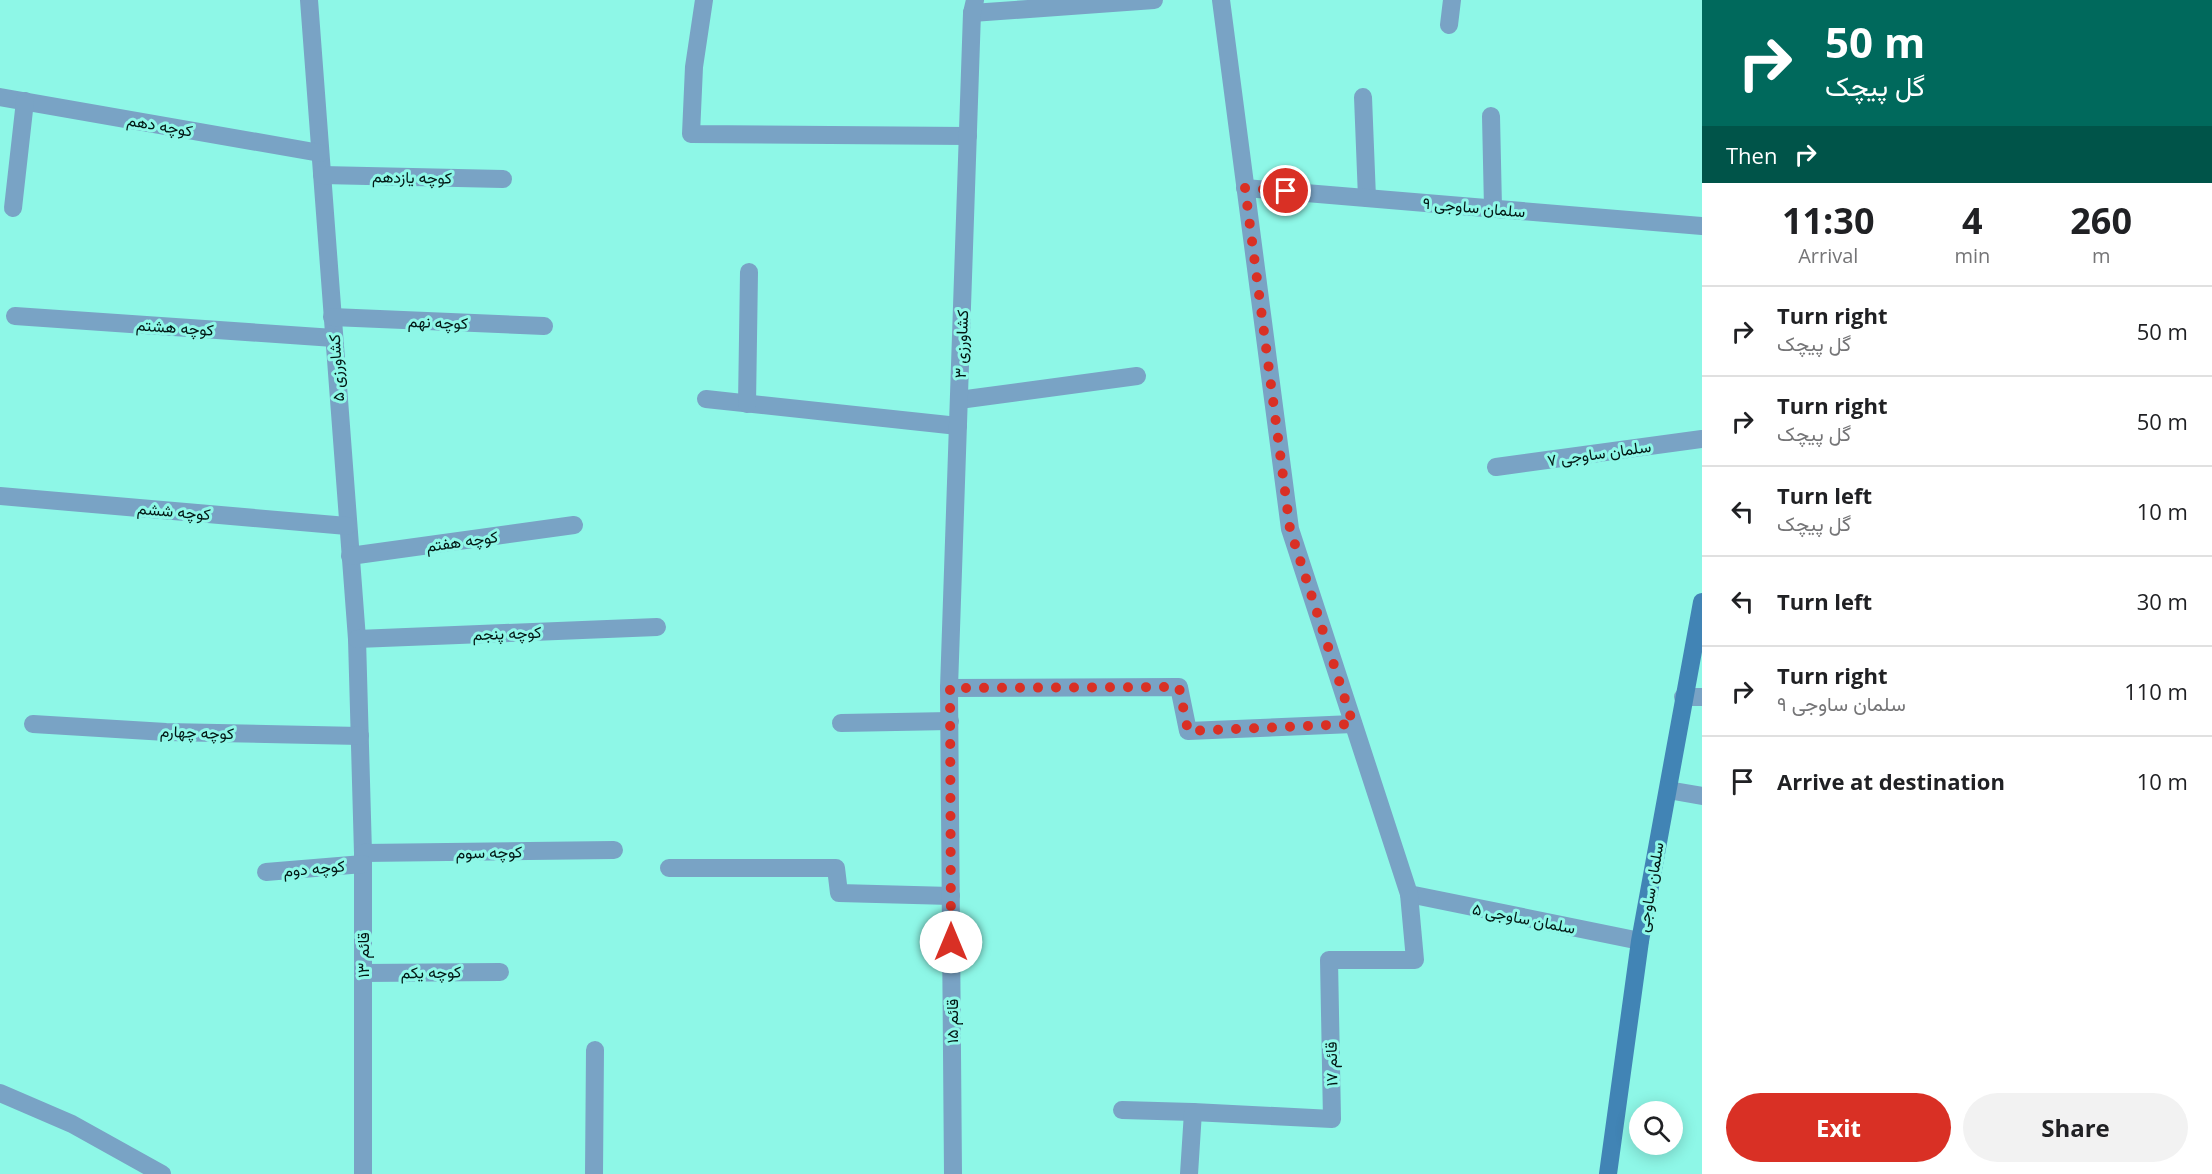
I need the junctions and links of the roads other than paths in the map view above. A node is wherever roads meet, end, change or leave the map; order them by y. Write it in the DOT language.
graph roads {
  1 [pos="309,0"];
  2 [pos="704,0"];
  3 [pos="1154,0"];
  4 [pos="1221,0"];
  5 [pos="1452,0"];
  6 [pos="973,7"];
  7 [pos="1449,25"];
  8 [pos="0,97"];
  9 [pos="1363,97"];
  10 [pos="25,101"];
  11 [pos="1491,116"];
  12 [pos="968,136"];
  13 [pos="320,153"];
  14 [pos="322,175"];
  15 [pos="503,179"];
  16 [pos="1245,188"];
  17 [pos="1367,198"];
  18 [pos="13,208"];
  19 [pos="1493,208"];
  20 [pos="1702,226"];
  21 [pos="749,272"];
  22 [pos="15,316"];
  23 [pos="332,317"];
  24 [pos="544,326"];
  25 [pos="334,338"];
  26 [pos="1137,376"];
  27 [pos="706,399"];
  28 [pos="959,400"];
  29 [pos="747,404"];
  30 [pos="958,426"];
  31 [pos="1702,439"];
  32 [pos="1496,467"];
  33 [pos="0,496"];
  34 [pos="574,525"];
  35 [pos="347,526"];
  36 [pos="351,556"];
  37 [pos="1702,602"];
  38 [pos="657,627"];
  39 [pos="357,639"];
  40 [pos="950,688"];
  41 [pos="1683,697"];
  42 [pos="1702,697"];
  43 [pos="950,721"];
  44 [pos="841,723"];
  45 [pos="33,724"];
  46 [pos="1353,724"];
  47 [pos="360,736"];
  48 [pos="1668,790"];
  49 [pos="1702,796"];
  50 [pos="614,850"];
  51 [pos="363,858"];
  52 [pos="669,868"];
  53 [pos="266,872"];
  54 [pos="1408,894"];
  55 [pos="951,896"];
  56 [pos="1640,941"];
  57 [pos="500,972"];
  58 [pos="363,973"];
  59 [pos="595,1050"];
  60 [pos="0,1093"];
  61 [pos="1122,1110"];
  62 [pos="1193,1112"];
  63 [pos="162,1174"];
  64 [pos="363,1174"];
  65 [pos="594,1174"];
  66 [pos="953,1174"];
  67 [pos="1189,1174"];
  68 [pos="1608,1174"];
  1 -- 13 [label="street, کشاورزی ۵"];
  2 -- 12 [label="street"];
  3 -- 6 [label="street"];
  4 -- 16 [label="street"];
  5 -- 7 [label="street"];
  6 -- 12 [label="street, کشاورزی ۳"];
  8 -- 10 [label="street, کوچه دهم"];
  9 -- 17 [label="street"];
  10 -- 13 [label="street, کوچه دهم"];
  10 -- 18 [label="street"];
  11 -- 19 [label="street"];
  12 -- 28 [label="street, کشاورزی ۳"];
  13 -- 14 [label="street, کشاورزی ۵"];
  14 -- 15 [label="street, کوچه یازدهم"];
  14 -- 23 [label="street, کشاورزی ۵"];
  16 -- 17 [label="street, سلمان ساوجی ۹"];
  16 -- 46 [label="street"];
  17 -- 19 [label="street, سلمان ساوجی ۹"];
  19 -- 20 [label="street, سلمان ساوجی ۹"];
  21 -- 29 [label="street"];
  22 -- 25 [label="street, کوچه هشتم"];
  23 -- 24 [label="street, کوچه نهم"];
  23 -- 25 [label="street, کشاورزی ۵"];
  25 -- 35 [label="street, کشاورزی ۵"];
  26 -- 28 [label="street"];
  27 -- 29 [label="street"];
  28 -- 30 [label="street, کشاورزی ۳"];
  29 -- 30 [label="street"];
  30 -- 40 [label="street, کشاورزی ۳"];
  31 -- 32 [label="street, سلمان ساوجی ۷"];
  33 -- 35 [label="street, کوچه ششم"];
  34 -- 36 [label="street, کوچه هفتم"];
  35 -- 36 [label="street, کشاورزی ۵"];
  36 -- 39 [label="street, کشاورزی ۵"];
  37 -- 41 [label="street, سلمان ساوجی"];
  38 -- 39 [label="street, کوچه پنجم"];
  39 -- 47 [label="street, کشاورزی ۵"];
  40 -- 43 [label="street, قائم ۱۵"];
  40 -- 46 [label="street"];
  41 -- 42 [label="street"];
  41 -- 48 [label="street, سلمان ساوجی"];
  43 -- 44 [label="street"];
  43 -- 55 [label="street, قائم ۱۵"];
  45 -- 47 [label="street, کوچه چهارم"];
  46 -- 54 [label="street"];
  47 -- 51 [label="street, قائم ۱۳"];
  48 -- 49 [label="street"];
  48 -- 56 [label="street, سلمان ساوجی"];
  50 -- 51 [label="street, کوچه سوم"];
  51 -- 53 [label="street, کوچه دوم"];
  51 -- 58 [label="street, قائم ۱۳"];
  52 -- 55 [label="street"];
  54 -- 56 [label="street, سلمان ساوجی ۵"];
  54 -- 62 [label="street, قائم ۱۷"];
  55 -- 66 [label="street, قائم ۱۵"];
  56 -- 68 [label="street, سلمان ساوجی"];
  57 -- 58 [label="street, کوچه یکم"];
  58 -- 64 [label="street, قائم ۱۳"];
  59 -- 65 [label="street"];
  60 -- 63 [label="street"];
  61 -- 62 [label="street"];
  62 -- 67 [label="street"];
}
